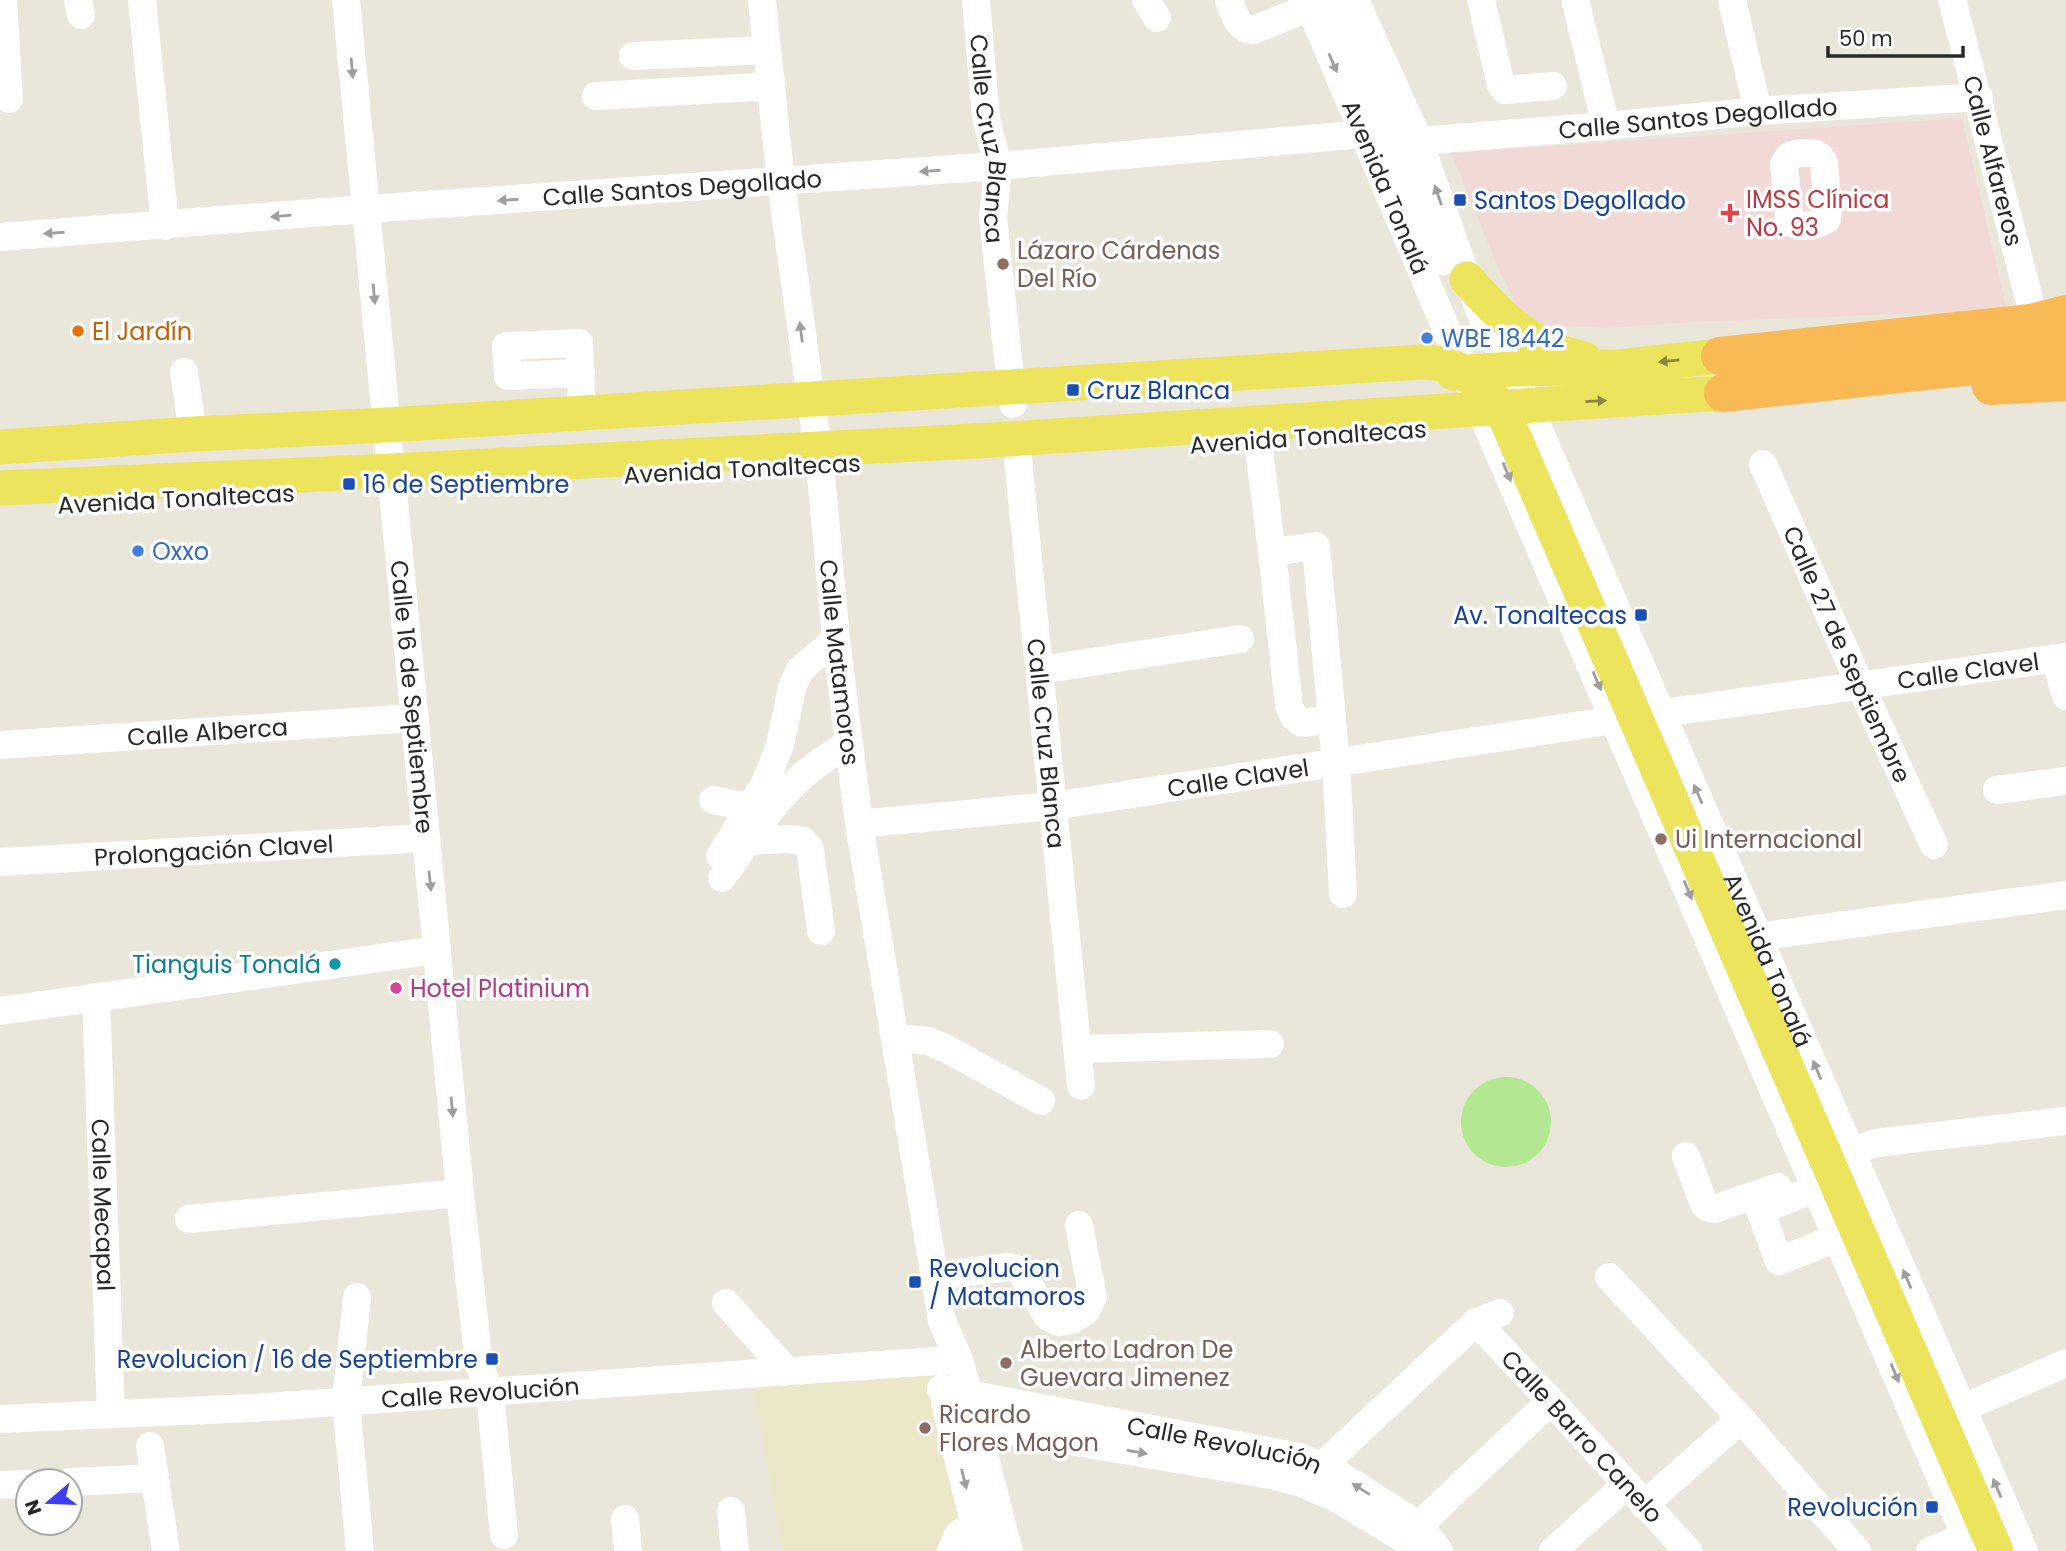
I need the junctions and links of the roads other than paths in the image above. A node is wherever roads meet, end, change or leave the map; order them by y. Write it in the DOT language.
graph roads {
  1 [pos="4,0"];
  2 [pos="142,0"];
  3 [pos="346,0"];
  4 [pos="762,0"];
  5 [pos="976,0"];
  6 [pos="1229,0"];
  7 [pos="1355,0"];
  8 [pos="1481,0"];
  9 [pos="1575,0"];
  10 [pos="1731,0"];
  11 [pos="1952,0"];
  12 [pos="1319,2"];
  13 [pos="767,50"];
  14 [pos="633,56"];
  15 [pos="771,86"];
  16 [pos="1553,86"];
  17 [pos="596,96"];
  18 [pos="1979,97"];
  19 [pos="9,99"];
  20 [pos="1805,108"];
  21 [pos="1758,111"];
  22 [pos="1606,126"];
  23 [pos="1364,134"];
  24 [pos="1419,141"];
  25 [pos="1803,153"];
  26 [pos="998,166"];
  27 [pos="781,182"];
  28 [pos="366,209"];
  29 [pos="165,226"];
  30 [pos="0,237"];
  31 [pos="1467,279"];
  32 [pos="2051,318"];
  33 [pos="1474,334"];
  34 [pos="2066,345"];
  35 [pos="1720,356"];
  36 [pos="2066,360"];
  37 [pos="1619,367"];
  38 [pos="1512,369"];
  39 [pos="184,372"];
  40 [pos="1466,372"];
  41 [pos="580,373"];
  42 [pos="2066,382"];
  43 [pos="1723,393"];
  44 [pos="1012,395"];
  45 [pos="1503,407"];
  46 [pos="582,413"];
  47 [pos="815,432"];
  48 [pos="193,434"];
  49 [pos="1258,440"];
  50 [pos="0,447"];
  51 [pos="1017,448"];
  52 [pos="390,456"];
  53 [pos="1763,464"];
  54 [pos="0,465"];
  55 [pos="0,488"];
  56 [pos="0,510"];
  57 [pos="1272,552"];
  58 [pos="836,639"];
  59 [pos="1240,639"];
  60 [pos="2061,657"];
  61 [pos="1040,670"];
  62 [pos="1860,685"];
  63 [pos="2066,696"];
  64 [pos="1663,713"];
  65 [pos="414,718"];
  66 [pos="1332,719"];
  67 [pos="1614,720"];
  68 [pos="849,743"];
  69 [pos="0,745"];
  70 [pos="1336,762"];
  71 [pos="2066,781"];
  72 [pos="1997,790"];
  73 [pos="713,800"];
  74 [pos="1054,806"];
  75 [pos="749,807"];
  76 [pos="859,824"];
  77 [pos="426,838"];
  78 [pos="749,841"];
  79 [pos="1934,845"];
  80 [pos="0,862"];
  81 [pos="1343,894"];
  82 [pos="2066,895"];
  83 [pos="821,931"];
  84 [pos="1735,940"];
  85 [pos="437,950"];
  86 [pos="96,998"];
  87 [pos="1749,1004"];
  88 [pos="0,1011"];
  89 [pos="1785,1028"];
  90 [pos="895,1038"];
  91 [pos="1270,1044"];
  92 [pos="1078,1049"];
  93 [pos="1081,1086"];
  94 [pos="1041,1101"];
  95 [pos="2066,1122"];
  96 [pos="1852,1152"];
  97 [pos="1686,1156"];
  98 [pos="1813,1182"];
  99 [pos="460,1193"];
  100 [pos="189,1219"];
  101 [pos="1079,1225"];
  102 [pos="1837,1238"];
  103 [pos="934,1276"];
  104 [pos="1609,1277"];
  105 [pos="357,1297"];
  106 [pos="726,1303"];
  107 [pos="949,1361"];
  108 [pos="2066,1363"];
  109 [pos="787,1371"];
  110 [pos="955,1391"];
  111 [pos="490,1393"];
  112 [pos="346,1401"];
  113 [pos="1551,1401"];
  114 [pos="1963,1408"];
  115 [pos="111,1414"];
  116 [pos="0,1419"];
  117 [pos="1741,1419"];
  118 [pos="963,1422"];
  119 [pos="150,1446"];
  120 [pos="1322,1466"];
  121 [pos="155,1478"];
  122 [pos="84,1481"];
  123 [pos="1636,1494"];
  124 [pos="731,1511"];
  125 [pos="625,1519"];
  126 [pos="975,1523"];
  127 [pos="504,1535"];
  128 [pos="1986,1537"];
  129 [pos="1413,1539"];
  130 [pos="166,1551"];
  131 [pos="360,1551"];
  132 [pos="628,1551"];
  133 [pos="735,1551"];
  134 [pos="951,1551"];
  135 [pos="982,1551"];
  136 [pos="1009,1551"];
  137 [pos="1439,1551"];
  138 [pos="1553,1551"];
  139 [pos="1688,1551"];
  140 [pos="1857,1551"];
  141 [pos="1930,1551"];
  142 [pos="2024,1551"];
  1 -- 19 [label="street"];
  2 -- 29 [label="street"];
  3 -- 28 [label="street, Calle 16 de Septiembre, one-way"];
  4 -- 13 [label="street, Calle Matamoros"];
  5 -- 26 [label="street, Calle Cruz Blanca"];
  6 -- 12 [label="street"];
  7 -- 24 [label="street, Avenida Tonalá"];
  8 -- 16 [label="street"];
  9 -- 22 [label="street"];
  10 -- 21 [label="street"];
  11 -- 18 [label="street, Calle Alfareros"];
  12 -- 23 [label="street, Avenida Tonalá, one-way"];
  12 -- 33 [label="street"];
  13 -- 14 [label="street"];
  13 -- 15 [label="street, Calle Matamoros"];
  15 -- 17 [label="street"];
  15 -- 27 [label="street, Calle Matamoros"];
  18 -- 20 [label="street, Calle Santos Degollado"];
  18 -- 32 [label="street, Calle Alfareros"];
  20 -- 21 [label="street, Calle Santos Degollado"];
  20 -- 25 [label="street"];
  21 -- 22 [label="street, Calle Santos Degollado"];
  22 -- 24 [label="street, Calle Santos Degollado"];
  23 -- 26 [label="street, Calle Santos Degollado"];
  23 -- 40 [label="street, Avenida Tonalá"];
  31 -- 24 [label="street, Avenida Tonalá, one-way"];
  26 -- 27 [label="street, Calle Santos Degollado, one-way"];
  26 -- 44 [label="street, Calle Cruz Blanca"];
  27 -- 28 [label="street, Calle Santos Degollado, one-way"];
  47 -- 27 [label="street, Calle Matamoros, one-way"];
  28 -- 29 [label="street, Calle Santos Degollado, one-way"];
  28 -- 52 [label="street, Calle 16 de Septiembre, one-way"];
  29 -- 30 [label="street, Calle Santos Degollado, one-way"];
  31 -- 37 [label="main road"];
  31 -- 38 [label="street, Avenida Tonalá"];
  32 -- 35 [label="highway"];
  34 -- 35 [label="highway"];
  35 -- 37 [label="main road, Avenida Tonaltecas, one-way"];
  36 -- 43 [label="highway"];
  37 -- 38 [label="main road, Avenida Tonaltecas"];
  38 -- 40 [label="main road, Avenida Tonaltecas"];
  38 -- 45 [label="main road"];
  39 -- 48 [label="street"];
  40 -- 44 [label="main road, Avenida Tonaltecas"];
  40 -- 45 [label="main road, Avenida Tonalá"];
  41 -- 46 [label="street"];
  42 -- 43 [label="highway"];
  45 -- 43 [label="main road, Avenida Tonaltecas, one-way"];
  44 -- 47 [label="main road, Avenida Tonaltecas"];
  45 -- 49 [label="main road, Avenida Tonaltecas"];
  45 -- 51 [label="main road, Avenida Tonaltecas"];
  45 -- 64 [label="street, Avenida Tonalá"];
  45 -- 67 [label="street, Avenida Tonalá, one-way"];
  45 -- 84 [label="main road, Avenida Tonalá"];
  46 -- 47 [label="main road, Avenida Tonaltecas"];
  46 -- 52 [label="main road, Avenida Tonaltecas"];
  47 -- 51 [label="main road, Avenida Tonaltecas"];
  47 -- 52 [label="main road, Avenida Tonaltecas"];
  47 -- 52 [label="main road, Avenida Tonaltecas"];
  47 -- 58 [label="street, Calle Matamoros"];
  48 -- 50 [label="main road, Avenida Tonaltecas"];
  48 -- 52 [label="main road, Avenida Tonaltecas"];
  49 -- 51 [label="main road, Avenida Tonaltecas"];
  49 -- 57 [label="street"];
  51 -- 61 [label="street, Calle Cruz Blanca"];
  52 -- 54 [label="main road, Avenida Tonaltecas"];
  52 -- 55 [label="main road, Avenida Tonaltecas"];
  52 -- 56 [label="main road, Avenida Tonaltecas"];
  52 -- 65 [label="street, Calle 16 de Septiembre"];
  53 -- 62 [label="street, Calle 27 de Septiembre"];
  57 -- 66 [label="street"];
  57 -- 66 [label="street"];
  58 -- 68 [label="street, Calle Matamoros"];
  58 -- 75 [label="street"];
  59 -- 61 [label="street"];
  60 -- 62 [label="street, Calle Clavel"];
  60 -- 63 [label="street"];
  61 -- 74 [label="street, Calle Cruz Blanca"];
  62 -- 64 [label="street, Calle Clavel"];
  62 -- 79 [label="street, Calle 27 de Septiembre"];
  84 -- 64 [label="street, Avenida Tonalá, one-way"];
  65 -- 69 [label="street, Calle Alberca"];
  65 -- 77 [label="street, Calle 16 de Septiembre"];
  66 -- 70 [label="street"];
  67 -- 70 [label="street, Calle Clavel"];
  67 -- 84 [label="street, Avenida Tonalá, one-way"];
  68 -- 76 [label="street, Calle Matamoros"];
  68 -- 78 [label="street"];
  70 -- 74 [label="street, Calle Clavel"];
  70 -- 81 [label="street"];
  71 -- 72 [label="street"];
  73 -- 75 [label="street"];
  74 -- 76 [label="street, Calle Clavel"];
  74 -- 92 [label="street, Calle Cruz Blanca"];
  75 -- 78 [label="street"];
  76 -- 90 [label="street, Calle Matamoros"];
  77 -- 80 [label="street, Prolongación Clavel"];
  77 -- 85 [label="street, Calle 16 de Septiembre, one-way"];
  78 -- 83 [label="street"];
  82 -- 84 [label="street"];
  84 -- 87 [label="main road, Avenida Tonalá"];
  84 -- 89 [label="street, Avenida Tonalá"];
  85 -- 86 [label="street"];
  85 -- 99 [label="street, Calle 16 de Septiembre, one-way"];
  86 -- 88 [label="street"];
  86 -- 115 [label="street, Calle Mecapal"];
  87 -- 89 [label="main road, Avenida Tonalá"];
  87 -- 98 [label="street, Avenida Tonalá"];
  96 -- 89 [label="street, Avenida Tonalá, one-way"];
  89 -- 128 [label="main road, Avenida Tonalá"];
  90 -- 94 [label="street"];
  90 -- 103 [label="street, Calle Matamoros"];
  91 -- 92 [label="street"];
  92 -- 93 [label="street, Calle Cruz Blanca"];
  95 -- 96 [label="street"];
  114 -- 96 [label="street, Avenida Tonalá, one-way"];
  97 -- 98 [label="street"];
  98 -- 102 [label="street, Avenida Tonalá"];
  98 -- 102 [label="street"];
  99 -- 100 [label="street"];
  99 -- 111 [label="street, Calle 16 de Septiembre"];
  101 -- 103 [label="street"];
  102 -- 128 [label="street, Avenida Tonalá, one-way"];
  103 -- 107 [label="street, Calle Matamoros"];
  104 -- 117 [label="street"];
  105 -- 112 [label="street"];
  106 -- 109 [label="street"];
  107 -- 109 [label="street, Calle Revolución"];
  107 -- 110 [label="street, Calle Matamoros"];
  108 -- 114 [label="street"];
  109 -- 111 [label="street, Calle Revolución"];
  110 -- 118 [label="street, Calle Matamoros"];
  110 -- 120 [label="street, Calle Revolución"];
  111 -- 112 [label="street, Calle Revolución"];
  111 -- 127 [label="street, Calle 16 de Septiembre"];
  112 -- 115 [label="street, Calle Revolución"];
  112 -- 131 [label="street"];
  113 -- 120 [label="street, Calle Barro Canelo"];
  113 -- 123 [label="street, Calle Barro Canelo"];
  113 -- 129 [label="street"];
  128 -- 114 [label="street, Avenida Tonalá, one-way"];
  115 -- 116 [label="street, Calle Revolución"];
  117 -- 123 [label="street"];
  117 -- 140 [label="street"];
  118 -- 126 [label="street, Calle Matamoros, one-way"];
  118 -- 129 [label="street, Calle Revolución, one-way"];
  118 -- 136 [label="street, Calle Matamoros"];
  119 -- 121 [label="street"];
  129 -- 120 [label="street, Calle Revolución, one-way"];
  121 -- 122 [label="street"];
  121 -- 130 [label="street"];
  123 -- 138 [label="street"];
  123 -- 139 [label="street, Calle Barro Canelo"];
  124 -- 133 [label="street"];
  125 -- 132 [label="street"];
  126 -- 134 [label="street"];
  126 -- 135 [label="street, Calle Matamoros"];
  128 -- 141 [label="street"];
  128 -- 142 [label="street, Avenida Tonalá"];
  129 -- 137 [label="street, Calle Revolución"];
}
